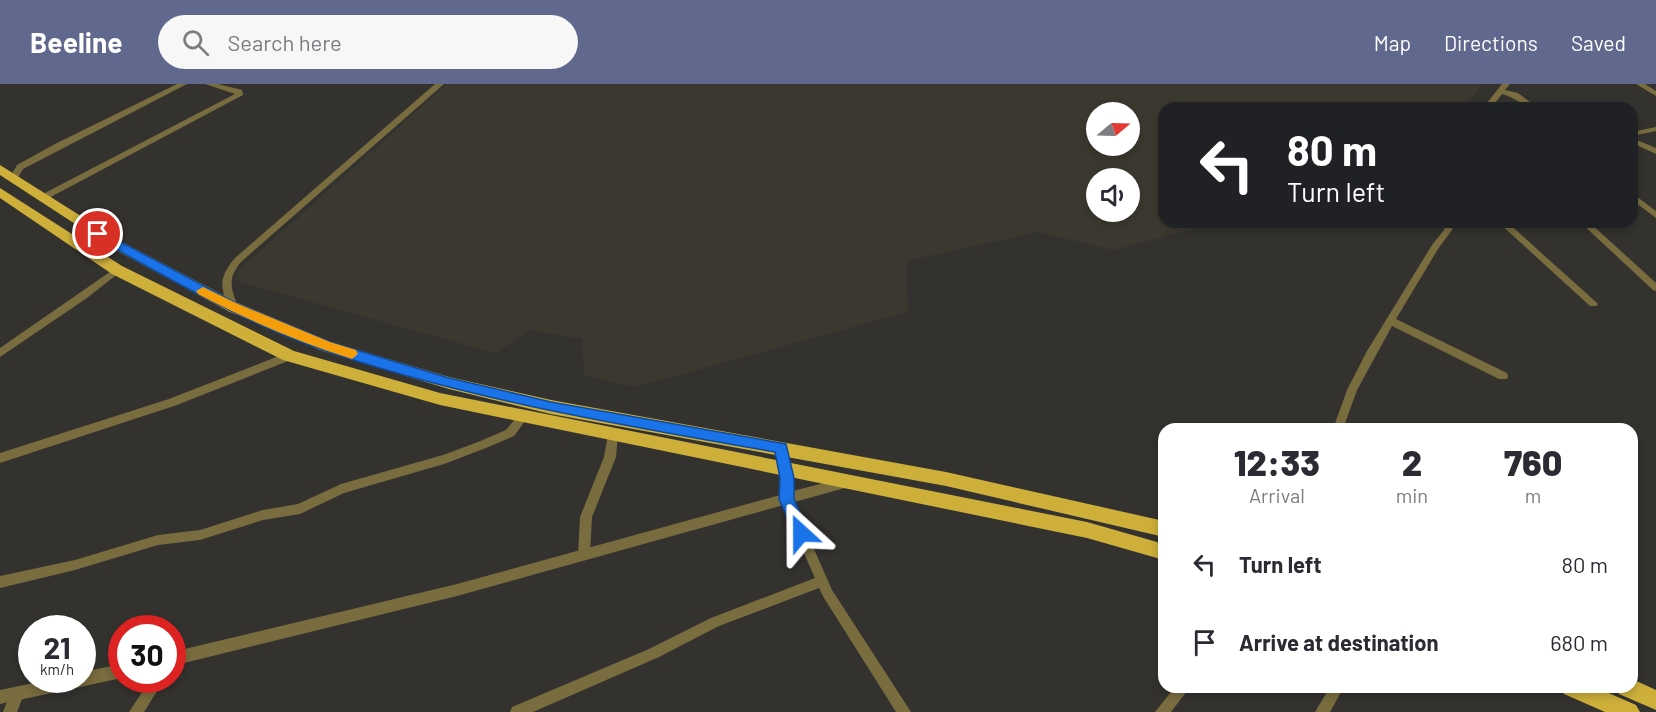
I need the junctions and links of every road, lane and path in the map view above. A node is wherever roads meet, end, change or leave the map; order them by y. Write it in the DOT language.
graph roads {
  1 [pos="183,84"];
  2 [pos="209,84"];
  3 [pos="440,84"];
  4 [pos="1506,84"];
  5 [pos="1640,84"];
  6 [pos="1499,91"];
  7 [pos="1656,94"];
  8 [pos="1491,102"];
  9 [pos="1525,102"];
  10 [pos="1654,130"];
  11 [pos="1638,133"];
  12 [pos="1638,142"];
  13 [pos="1656,149"];
  14 [pos="7,173"];
  15 [pos="0,192"];
  16 [pos="42,198"];
  17 [pos="1638,201"];
  18 [pos="1656,215"];
  19 [pos="80,223"];
  20 [pos="1448,228"];
  21 [pos="1509,228"];
  22 [pos="1591,228"];
  23 [pos="64,232"];
  24 [pos="117,270"];
  25 [pos="1656,288"];
  26 [pos="1593,304"];
  27 [pos="233,308"];
  28 [pos="1391,321"];
  29 [pos="0,353"];
  30 [pos="289,356"];
  31 [pos="397,367"];
  32 [pos="1503,376"];
  33 [pos="382,381"];
  34 [pos="524,417"];
  35 [pos="1340,423"];
  36 [pos="611,429"];
  37 [pos="781,448"];
  38 [pos="0,458"];
  39 [pos="785,467"];
  40 [pos="847,482"];
  41 [pos="786,499"];
  42 [pos="1158,528"];
  43 [pos="1158,550"];
  44 [pos="584,555"];
  45 [pos="822,581"];
  46 [pos="0,582"];
  47 [pos="186,656"];
  48 [pos="1638,692"];
  49 [pos="21,693"];
  50 [pos="148,693"];
  51 [pos="1178,693"];
  52 [pos="1333,693"];
  53 [pos="1585,693"];
  54 [pos="17,694"];
  55 [pos="0,698"];
  56 [pos="1656,700"];
  57 [pos="10,712"];
  58 [pos="136,712"];
  59 [pos="517,712"];
  60 [pos="904,712"];
  61 [pos="1162,712"];
  62 [pos="1322,712"];
  63 [pos="1629,712"];
  1 -- 14 [label="street"];
  2 -- 16 [label="street"];
  3 -- 27 [label="street"];
  4 -- 6 [label="street"];
  5 -- 7 [label="street"];
  6 -- 8 [label="street"];
  6 -- 9 [label="street"];
  10 -- 11 [label="street"];
  10 -- 13 [label="street"];
  12 -- 13 [label="street"];
  14 -- 16 [label="highway"];
  15 -- 23 [label="highway"];
  16 -- 19 [label="highway"];
  17 -- 18 [label="street"];
  19 -- 23 [label="highway"];
  19 -- 27 [label="highway"];
  20 -- 28 [label="street"];
  21 -- 26 [label="street"];
  22 -- 25 [label="street"];
  23 -- 24 [label="highway"];
  24 -- 29 [label="street"];
  24 -- 30 [label="highway"];
  27 -- 31 [label="highway"];
  28 -- 32 [label="street"];
  28 -- 35 [label="street"];
  30 -- 33 [label="highway"];
  30 -- 38 [label="street"];
  31 -- 33 [label="highway"];
  31 -- 36 [label="highway"];
  33 -- 34 [label="highway"];
  34 -- 36 [label="highway"];
  34 -- 46 [label="street"];
  36 -- 37 [label="highway"];
  36 -- 39 [label="highway"];
  36 -- 44 [label="street"];
  37 -- 39 [label="street"];
  37 -- 42 [label="highway"];
  39 -- 40 [label="highway"];
  39 -- 41 [label="street"];
  40 -- 41 [label="street"];
  40 -- 43 [label="highway"];
  41 -- 44 [label="street"];
  41 -- 45 [label="street"];
  44 -- 47 [label="street"];
  45 -- 59 [label="street"];
  45 -- 60 [label="street"];
  48 -- 56 [label="highway"];
  49 -- 54 [label="street"];
  50 -- 58 [label="street"];
  51 -- 61 [label="street"];
  52 -- 62 [label="street"];
  53 -- 63 [label="highway"];
  54 -- 55 [label="street"];
  54 -- 57 [label="street"];
}
